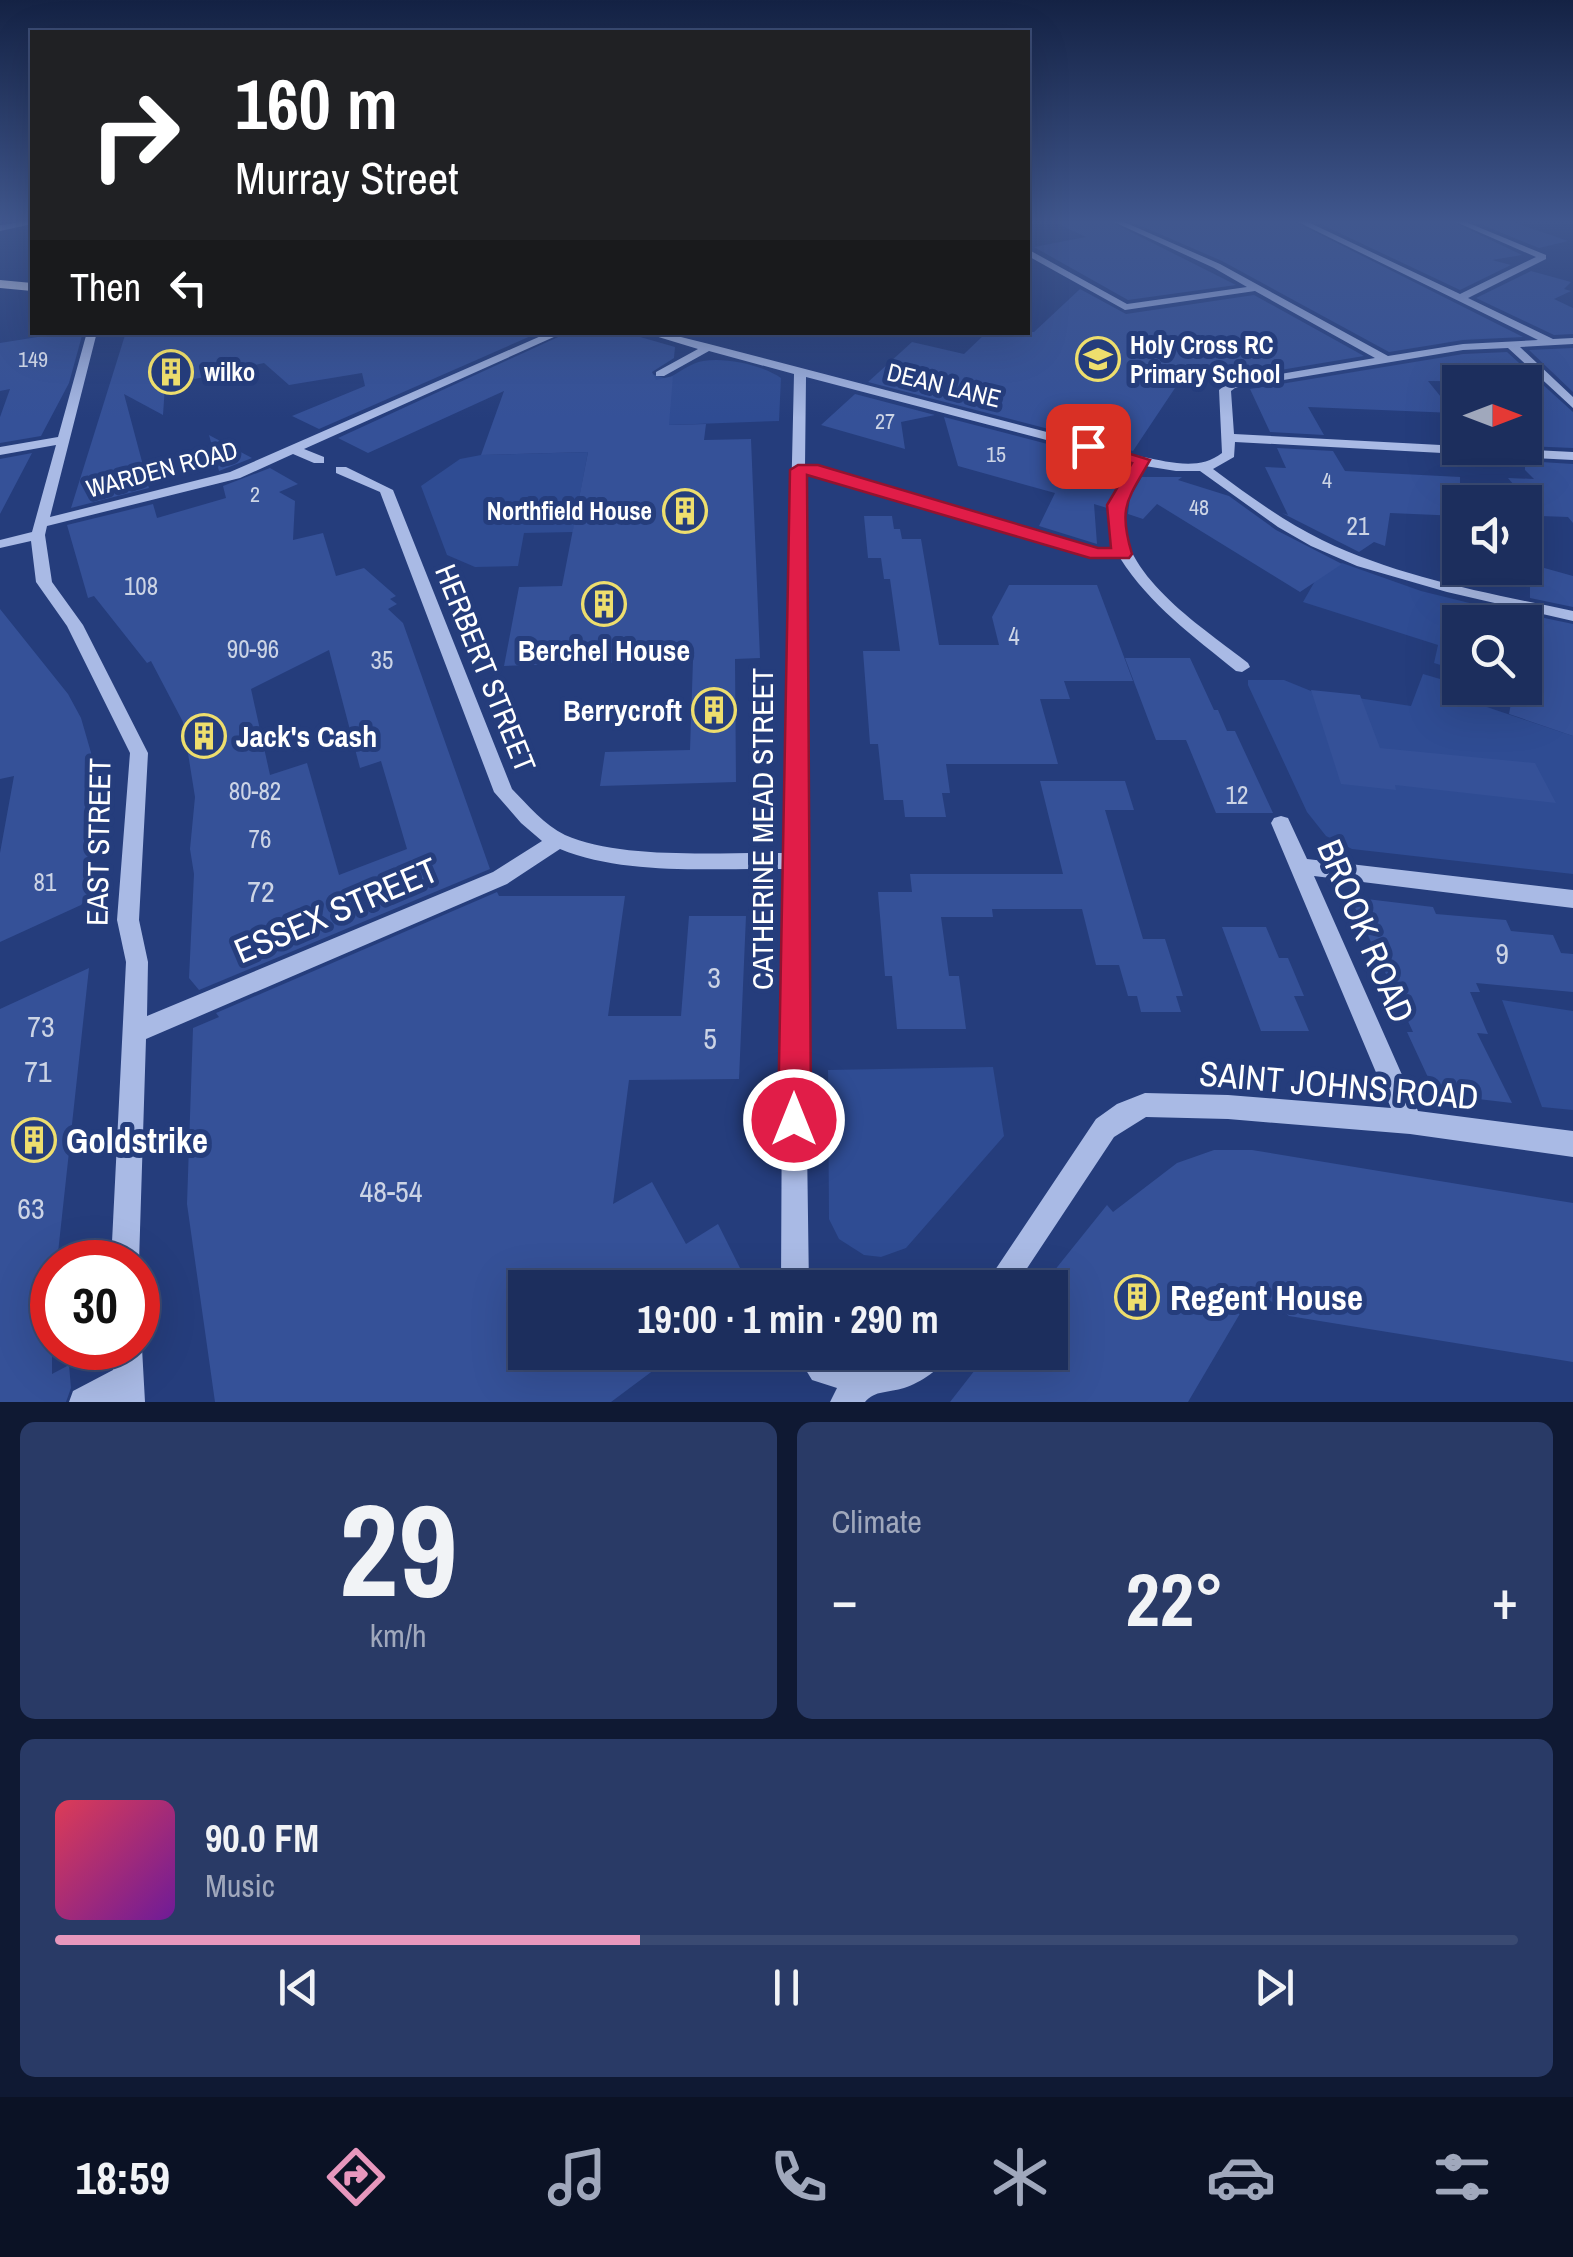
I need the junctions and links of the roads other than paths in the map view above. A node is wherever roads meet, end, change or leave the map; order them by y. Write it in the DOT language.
graph roads {
  1 [pos="1089,287"];
  2 [pos="1443,287"];
  3 [pos="1480,287"];
  4 [pos="1257,288"];
  5 [pos="1462,296"];
  6 [pos="91,335"];
  7 [pos="553,335"];
  8 [pos="659,335"];
  9 [pos="1573,340"];
  10 [pos="1551,342"];
  11 [pos="1512,345"];
  12 [pos="709,347"];
  13 [pos="1385,358"];
  14 [pos="800,372"];
  15 [pos="660,374"];
  16 [pos="1573,404"];
  17 [pos="1231,438"];
  18 [pos="63,440"];
  19 [pos="294,450"];
  20 [pos="0,451"];
  21 [pos="1573,456"];
  22 [pos="319,460"];
  23 [pos="1142,460"];
  24 [pos="1204,468"];
  25 [pos="341,470"];
  26 [pos="798,470"];
  27 [pos="39,529"];
  28 [pos="0,544"];
  29 [pos="1122,554"];
  30 [pos="1573,616"];
  31 [pos="1242,667"];
  32 [pos="1281,823"];
  33 [pos="558,841"];
  34 [pos="794,861"];
  35 [pos="1300,866"];
  36 [pos="1573,899"];
  37 [pos="135,1032"];
  38 [pos="1410,1122"];
  39 [pos="1573,1144"];
  40 [pos="125,1240"];
  41 [pos="795,1270"];
  42 [pos="1009,1270"];
  43 [pos="824,1370"];
  44 [pos="907,1370"];
  45 [pos="128,1390"];
  46 [pos="854,1391"];
  47 [pos="84,1402"];
  1 -- 4 [label="street"];
  2 -- 5 [label="street"];
  3 -- 5 [label="street"];
  4 -- 13 [label="street"];
  5 -- 10 [label="street"];
  6 -- 18 [label="street, EAST STREET"];
  7 -- 19 [label="street, WARDEN ROAD"];
  8 -- 12 [label="street, DEAN LANE"];
  9 -- 10 [label="street"];
  10 -- 11 [label="street"];
  11 -- 13 [label="street"];
  11 -- 16 [label="street"];
  12 -- 14 [label="street, DEAN LANE"];
  12 -- 15 [label="street"];
  13 -- 17 [label="street"];
  14 -- 23 [label="street, DEAN LANE"];
  14 -- 26 [label="street, CATHERINE MEAD STREET"];
  17 -- 21 [label="street"];
  17 -- 24 [label="street"];
  18 -- 20 [label="street"];
  18 -- 27 [label="street, EAST STREET"];
  19 -- 22 [label="street"];
  19 -- 27 [label="street, WARDEN ROAD"];
  23 -- 24 [label="street, DEAN LANE"];
  23 -- 29 [label="street"];
  24 -- 30 [label="street"];
  25 -- 33 [label="street, HERBERT STREET"];
  26 -- 29 [label="street"];
  26 -- 34 [label="street, CATHERINE MEAD STREET"];
  27 -- 28 [label="street, WARDEN ROAD"];
  27 -- 37 [label="street, EAST STREET"];
  29 -- 31 [label="street"];
  32 -- 35 [label="street, BROOK ROAD"];
  33 -- 34 [label="street, HERBERT STREET"];
  33 -- 37 [label="street, ESSEX STREET"];
  34 -- 41 [label="street, CATHERINE MEAD STREET"];
  35 -- 36 [label="street"];
  35 -- 38 [label="street, BROOK ROAD"];
  37 -- 40 [label="street, EAST STREET"];
  38 -- 39 [label="street, SAINT JOHNS ROAD"];
  38 -- 42 [label="street, SAINT JOHNS ROAD"];
  43 -- 46 [label="street"];
  44 -- 46 [label="street"];
  45 -- 47 [label="street"];
}
